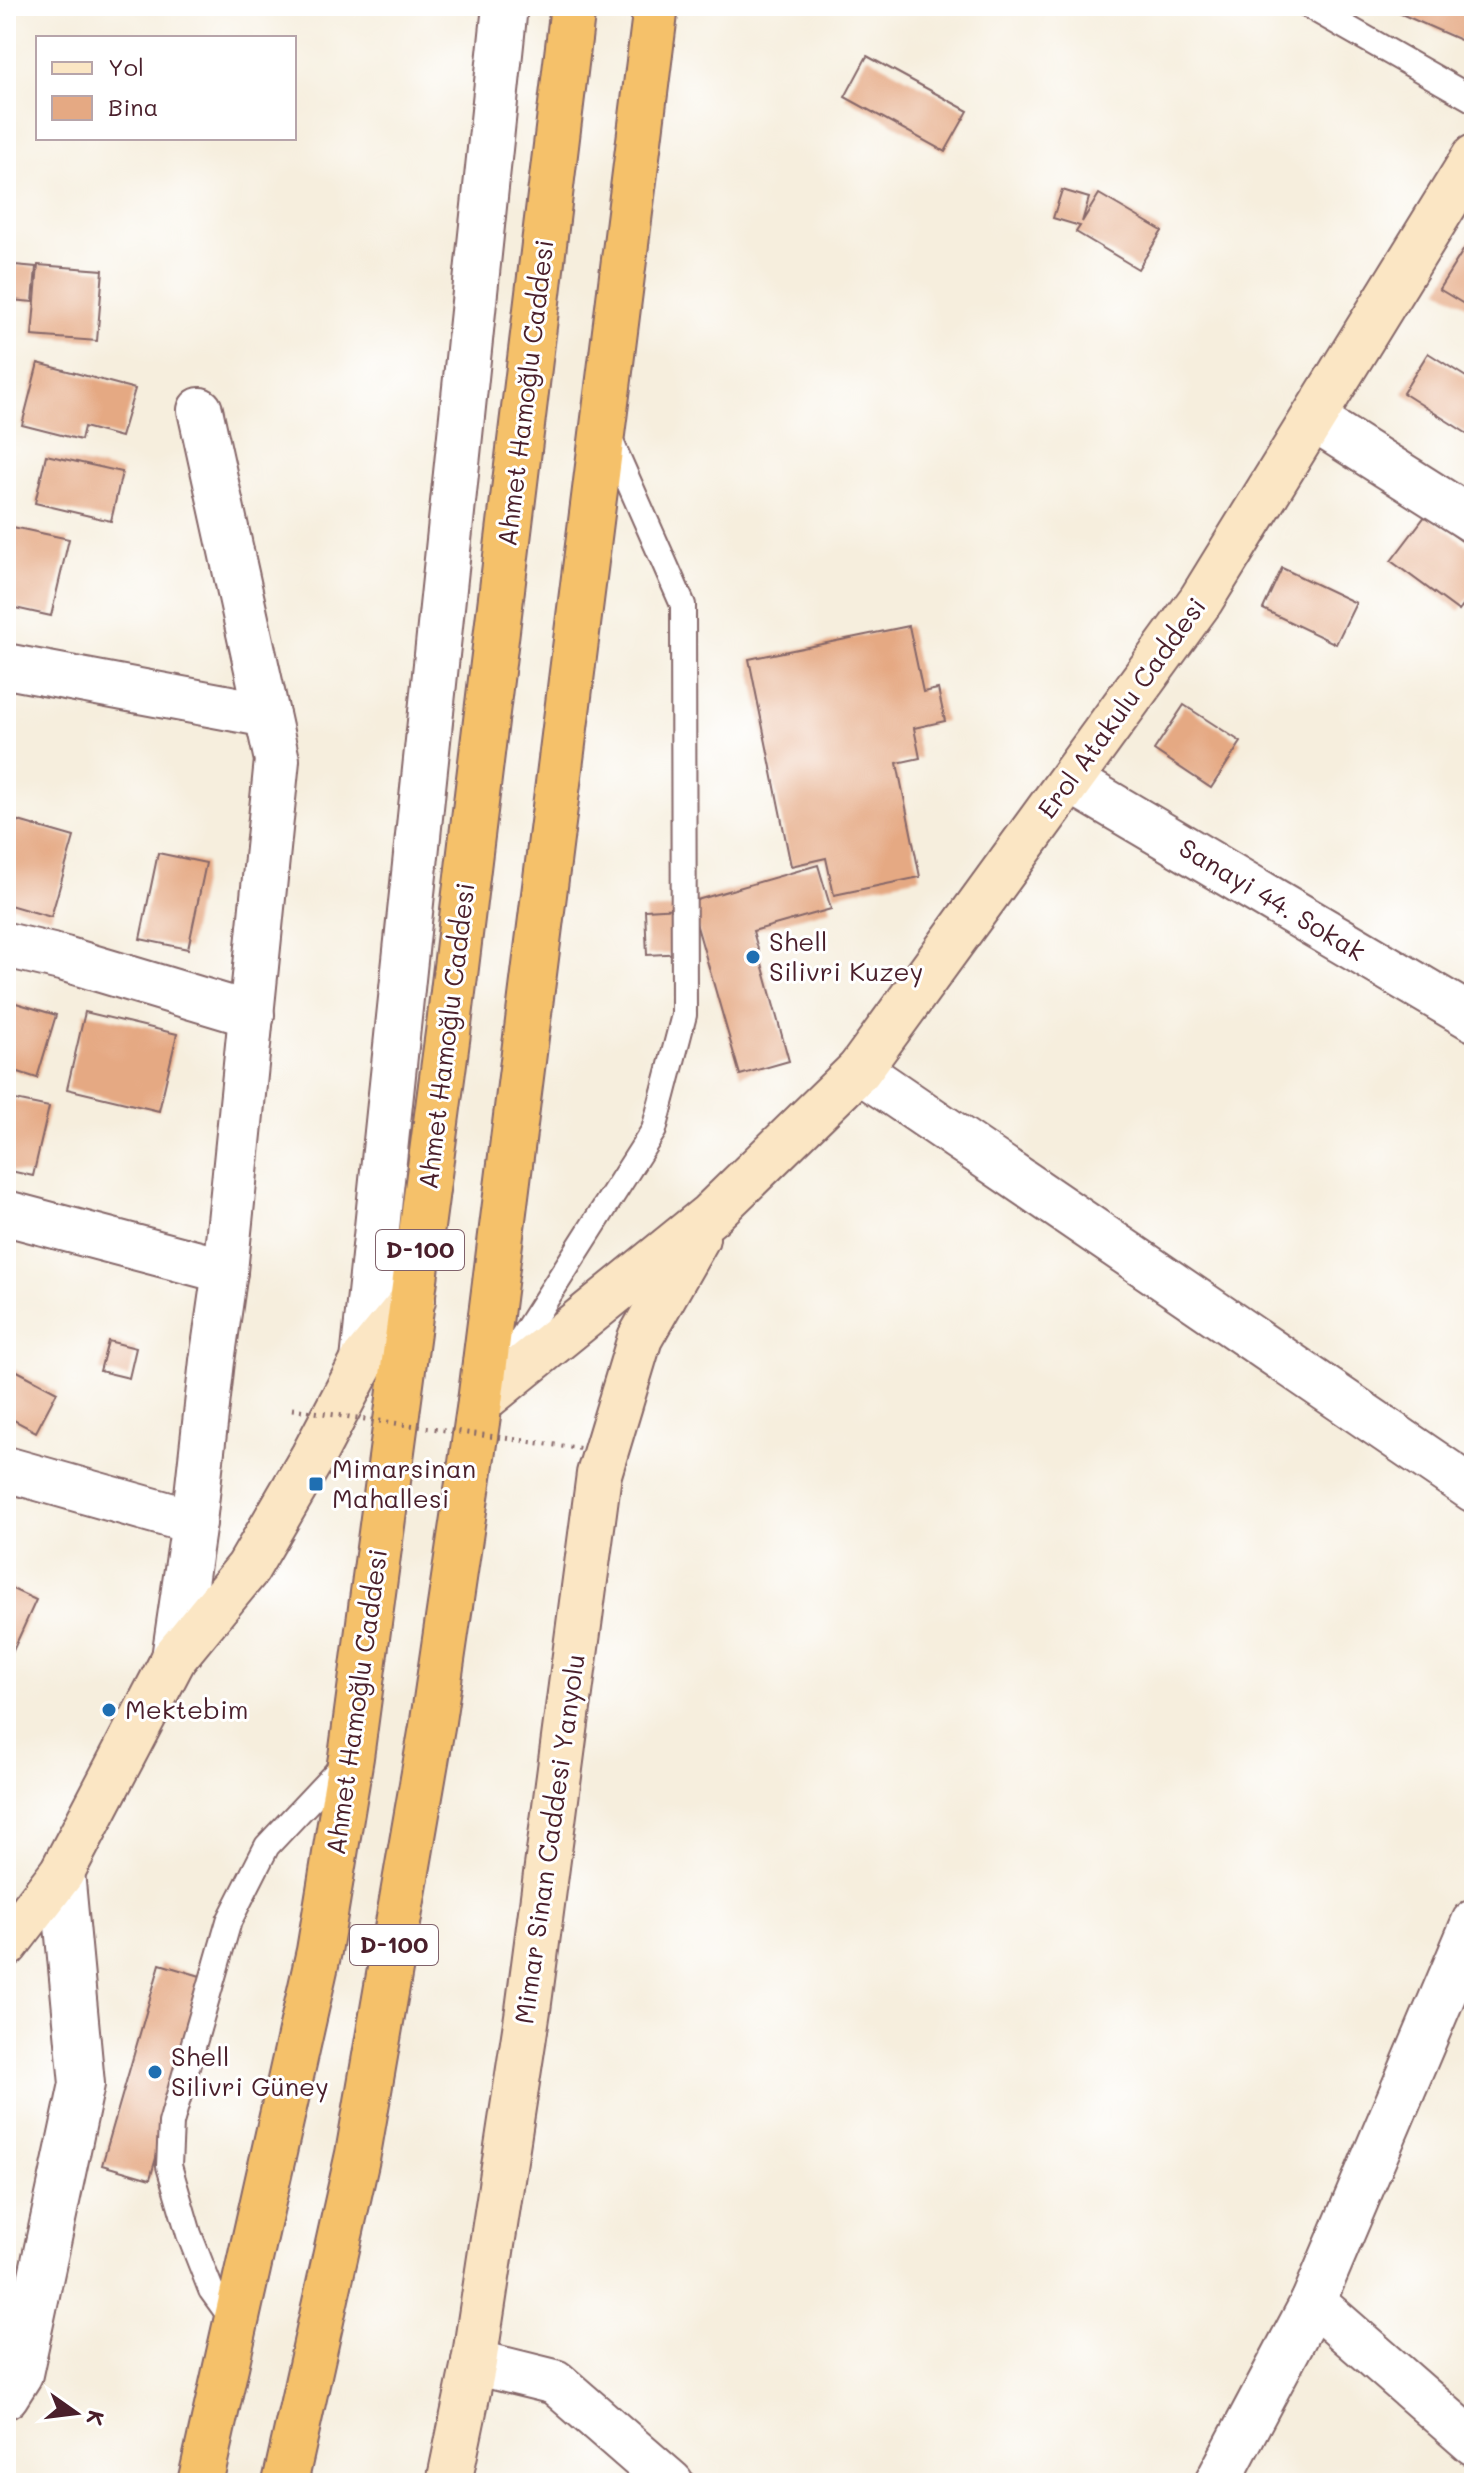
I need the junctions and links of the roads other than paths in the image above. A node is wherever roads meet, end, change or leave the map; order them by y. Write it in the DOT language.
graph roads {
  1 [pos="505,6"];
  2 [pos="573,6"];
  3 [pos="656,6"];
  4 [pos="1309,6"];
  5 [pos="1474,100"];
  6 [pos="1474,157"];
  7 [pos="200,410"];
  8 [pos="1313,419"];
  9 [pos="604,426"];
  10 [pos="1474,521"];
  11 [pos="6,666"];
  12 [pos="267,715"];
  13 [pos="1071,781"];
  14 [pos="6,945"];
  15 [pos="252,1015"];
  16 [pos="1474,1019"];
  17 [pos="859,1070"];
  18 [pos="6,1213"];
  19 [pos="710,1215"];
  20 [pos="225,1271"];
  21 [pos="413,1300"];
  22 [pos="363,1361"];
  23 [pos="480,1402"];
  24 [pos="6,1469"];
  25 [pos="1474,1490"];
  26 [pos="194,1522"];
  27 [pos="174,1658"];
  28 [pos="351,1757"];
  29 [pos="62,1872"];
  30 [pos="19,1905"];
  31 [pos="1474,1922"];
  32 [pos="6,1945"];
  33 [pos="1313,2302"];
  34 [pos="235,2323"];
  35 [pos="474,2362"];
  36 [pos="6,2396"];
  37 [pos="1474,2443"];
  38 [pos="200,2483"];
  39 [pos="285,2483"];
  40 [pos="449,2483"];
  41 [pos="671,2483"];
  42 [pos="1217,2483"];
  1 -- 22 [label="street"];
  2 -- 21 [label="highway, Ahmet Hamoğlu Caddesi / D-100"];
  3 -- 9 [label="highway, D-100"];
  4 -- 5 [label="lane"];
  6 -- 8 [label="main road, Erol Atakulu Caddesi"];
  7 -- 12 [label="street"];
  8 -- 10 [label="street"];
  8 -- 13 [label="main road, Erol Atakulu Caddesi"];
  9 -- 23 [label="highway, D-100"];
  9 -- 23 [label="lane"];
  11 -- 12 [label="street"];
  12 -- 15 [label="street"];
  13 -- 16 [label="street, Sanayi 44. Sokak"];
  13 -- 17 [label="main road, Erol Atakulu Caddesi"];
  14 -- 15 [label="street"];
  15 -- 20 [label="street"];
  17 -- 19 [label="main road, Erol Atakulu Caddesi"];
  17 -- 25 [label="street"];
  18 -- 20 [label="street"];
  19 -- 23 [label="main road"];
  19 -- 35 [label="main road, Mimar Sinan Caddesi Yanyolu"];
  20 -- 26 [label="street"];
  21 -- 22 [label="main road"];
  21 -- 28 [label="highway, Ahmet Hamoğlu Caddesi / D-100"];
  22 -- 27 [label="main road"];
  23 -- 39 [label="highway, D-100"];
  24 -- 26 [label="street"];
  26 -- 27 [label="street"];
  27 -- 29 [label="main road"];
  28 -- 34 [label="highway, Ahmet Hamoğlu Caddesi / D-100"];
  28 -- 34 [label="lane"];
  29 -- 30 [label="main road"];
  29 -- 36 [label="street"];
  30 -- 32 [label="main road"];
  31 -- 33 [label="street"];
  33 -- 37 [label="street"];
  33 -- 42 [label="street"];
  34 -- 38 [label="highway, Ahmet Hamoğlu Caddesi / D-100"];
  35 -- 40 [label="main road, Mimar Sinan Caddesi Yanyolu"];
  35 -- 41 [label="street"];
}
